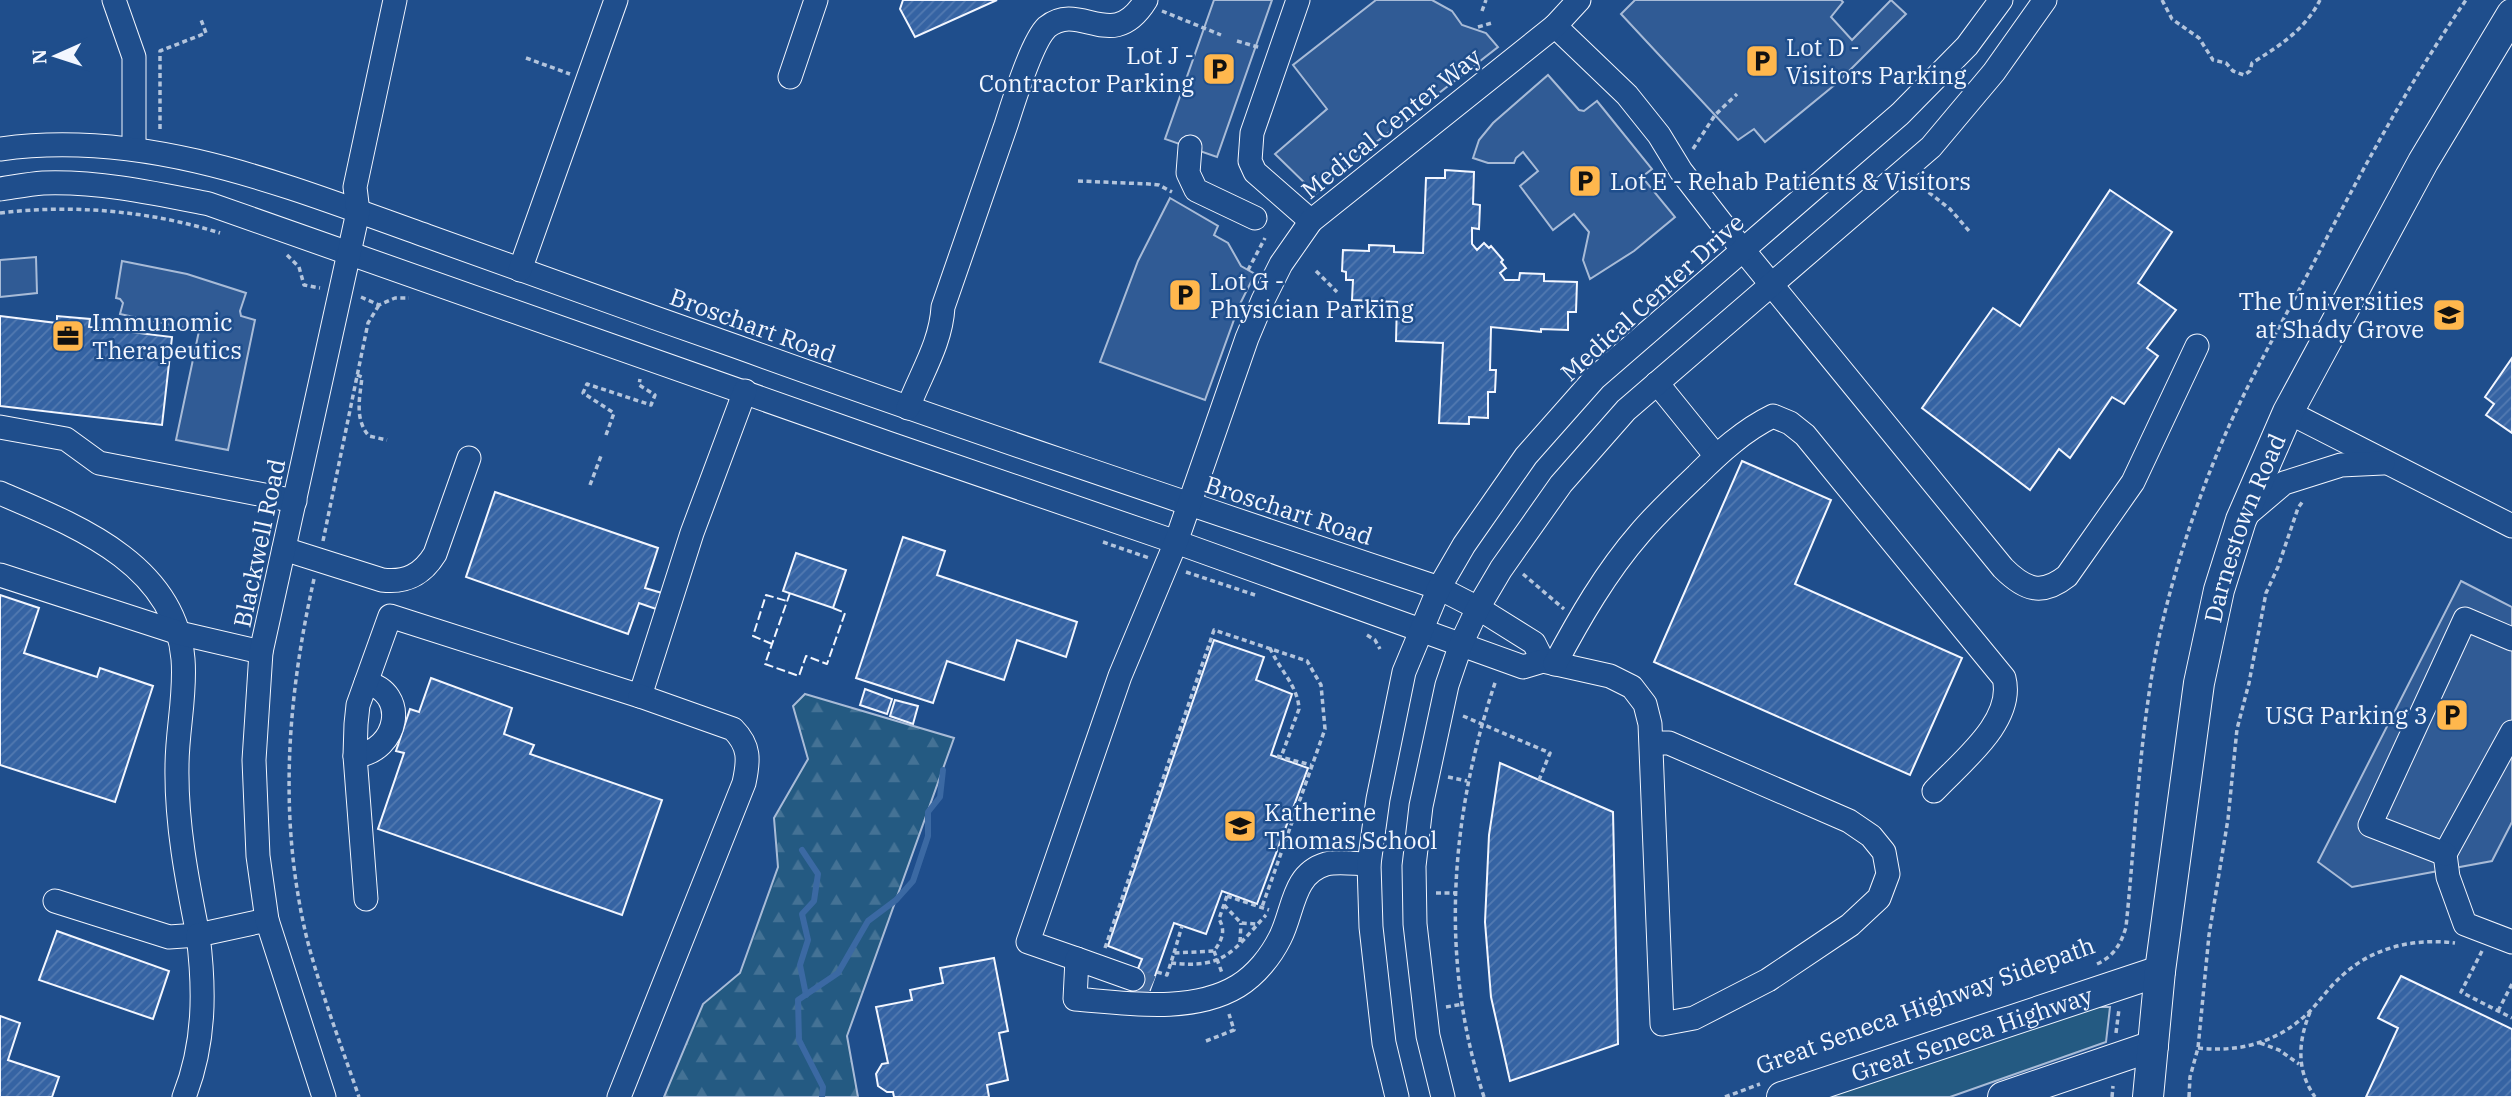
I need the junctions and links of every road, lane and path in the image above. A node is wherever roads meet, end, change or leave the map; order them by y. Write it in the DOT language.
graph roads {
  1 [pos="114,0"];
  2 [pos="395,0"];
  3 [pos="616,0"];
  4 [pos="816,0"];
  5 [pos="1298,0"];
  6 [pos="1486,0"];
  7 [pos="1579,0"];
  8 [pos="2001,0"];
  9 [pos="2045,0"];
  10 [pos="2162,0"];
  11 [pos="2320,0"];
  12 [pos="2466,0"];
  13 [pos="1145,1"];
  14 [pos="1482,11"];
  15 [pos="2512,14"];
  16 [pos="200,17"];
  17 [pos="1492,23"];
  18 [pos="1555,26"];
  19 [pos="1478,27"];
  20 [pos="1221,35"];
  21 [pos="1237,41"];
  22 [pos="1256,46"];
  23 [pos="526,58"];
  24 [pos="790,77"];
  25 [pos="588,80"];
  26 [pos="1737,94"];
  27 [pos="160,128"];
  28 [pos="1190,147"];
  29 [pos="0,149"];
  30 [pos="134,149"];
  31 [pos="1690,154"];
  32 [pos="1078,181"];
  33 [pos="1923,187"];
  34 [pos="0,189"];
  35 [pos="1178,196"];
  36 [pos="358,212"];
  37 [pos="0,213"];
  38 [pos="1311,220"];
  39 [pos="1260,228"];
  40 [pos="1970,232"];
  41 [pos="227,235"];
  42 [pos="1743,250"];
  43 [pos="349,252"];
  44 [pos="286,255"];
  45 [pos="520,270"];
  46 [pos="1248,270"];
  47 [pos="1316,271"];
  48 [pos="1771,282"];
  49 [pos="341,292"];
  50 [pos="1337,292"];
  51 [pos="410,299"];
  52 [pos="379,305"];
  53 [pos="2197,346"];
  54 [pos="357,375"];
  55 [pos="651,383"];
  56 [pos="1657,383"];
  57 [pos="745,391"];
  58 [pos="908,408"];
  59 [pos="2288,412"];
  60 [pos="0,427"];
  61 [pos="606,435"];
  62 [pos="387,440"];
  63 [pos="601,456"];
  64 [pos="1716,456"];
  65 [pos="468,458"];
  66 [pos="2386,463"];
  67 [pos="590,485"];
  68 [pos="0,493"];
  69 [pos="2304,498"];
  70 [pos="295,500"];
  71 [pos="1190,504"];
  72 [pos="2241,520"];
  73 [pos="2512,526"];
  74 [pos="1176,541"];
  75 [pos="1102,542"];
  76 [pos="284,549"];
  77 [pos="319,560"];
  78 [pos="1167,564"];
  79 [pos="1523,573"];
  80 [pos="0,575"];
  81 [pos="393,582"];
  82 [pos="1439,588"];
  83 [pos="1259,597"];
  84 [pos="1478,608"];
  85 [pos="390,616"];
  86 [pos="1578,622"];
  87 [pos="1421,630"];
  88 [pos="1361,631"];
  89 [pos="179,633"];
  90 [pos="2512,639"];
  91 [pos="1461,644"];
  92 [pos="1270,648"];
  93 [pos="1380,649"];
  94 [pos="261,652"];
  95 [pos="1549,663"];
  96 [pos="1499,671"];
  97 [pos="366,683"];
  98 [pos="639,696"];
  99 [pos="1463,716"];
  100 [pos="1481,723"];
  101 [pos="2512,732"];
  102 [pos="1651,743"];
  103 [pos="355,756"];
  104 [pos="1311,765"];
  105 [pos="1448,777"];
  106 [pos="1467,780"];
  107 [pos="1539,780"];
  108 [pos="1934,791"];
  109 [pos="2445,854"];
  110 [pos="1369,864"];
  111 [pos="1436,893"];
  112 [pos="1455,893"];
  113 [pos="366,899"];
  114 [pos="55,901"];
  115 [pos="1224,905"];
  116 [pos="1262,907"];
  117 [pos="267,920"];
  118 [pos="1241,923"];
  119 [pos="1258,924"];
  120 [pos="1182,926"];
  121 [pos="1249,934"];
  122 [pos="198,936"];
  123 [pos="1240,943"];
  124 [pos="2460,944"];
  125 [pos="2506,944"];
  126 [pos="2475,948"];
  127 [pos="2483,950"];
  128 [pos="1214,951"];
  129 [pos="2115,951"];
  130 [pos="1104,953"];
  131 [pos="1174,953"];
  132 [pos="2122,956"];
  133 [pos="1077,959"];
  134 [pos="1217,961"];
  135 [pos="1171,963"];
  136 [pos="2093,966"];
  137 [pos="2160,971"];
  138 [pos="1147,980"];
  139 [pos="2512,984"];
  140 [pos="1194,1003"];
  141 [pos="1464,1004"];
  142 [pos="1444,1007"];
  143 [pos="2119,1007"];
  144 [pos="1227,1008"];
  145 [pos="2311,1010"];
  146 [pos="2498,1011"];
  147 [pos="2512,1018"];
  148 [pos="2116,1035"];
  149 [pos="1206,1041"];
  150 [pos="2259,1043"];
  151 [pos="2153,1046"];
  152 [pos="2198,1048"];
  153 [pos="2301,1065"];
  154 [pos="1773,1090"];
  155 [pos="184,1097"];
  156 [pos="324,1097"];
  157 [pos="359,1097"];
  158 [pos="619,1097"];
  159 [pos="1397,1097"];
  160 [pos="1443,1097"];
  161 [pos="1484,1097"];
  162 [pos="1725,1097"];
  163 [pos="2003,1097"];
  164 [pos="2148,1097"];
  165 [pos="2189,1097"];
  166 [pos="2315,1097"];
  1 -- 30 [label="street"];
  2 -- 36 [label="street, Blackwell Road"];
  3 -- 25 [label="street"];
  4 -- 24 [label="street"];
  5 -- 38 [label="street"];
  6 -- 14 [label="path"];
  7 -- 18 [label="street, Medical Center Way"];
  8 -- 42 [label="street, Medical Center Drive"];
  9 -- 48 [label="street"];
  10 -- 11 [label="path"];
  12 -- 129 [label="path, Great Seneca Highway Sidepath"];
  13 -- 20 [label="path"];
  13 -- 58 [label="street"];
  15 -- 59 [label="main road, Darnestown Road"];
  16 -- 27 [label="path"];
  17 -- 19 [label="path"];
  18 -- 38 [label="street, Medical Center Way"];
  18 -- 42 [label="street"];
  21 -- 22 [label="path"];
  23 -- 25 [label="path"];
  25 -- 45 [label="street"];
  26 -- 31 [label="path"];
  28 -- 39 [label="street"];
  29 -- 30 [label="street, Broschart Road"];
  30 -- 36 [label="street, Broschart Road"];
  32 -- 35 [label="path"];
  33 -- 40 [label="path"];
  34 -- 43 [label="street"];
  36 -- 43 [label="street, Blackwell Road"];
  36 -- 45 [label="street, Broschart Road"];
  37 -- 41 [label="path"];
  38 -- 71 [label="street, Medical Center Way"];
  39 -- 46 [label="path"];
  42 -- 48 [label="street"];
  42 -- 82 [label="street, Medical Center Drive"];
  43 -- 49 [label="street, Blackwell Road"];
  43 -- 57 [label="street"];
  44 -- 49 [label="path"];
  45 -- 58 [label="street, Broschart Road"];
  47 -- 50 [label="path"];
  48 -- 53 [label="street"];
  48 -- 56 [label="street"];
  49 -- 52 [label="path"];
  49 -- 70 [label="street, Blackwell Road"];
  51 -- 52 [label="path"];
  52 -- 54 [label="path"];
  54 -- 62 [label="path"];
  54 -- 77 [label="path"];
  55 -- 61 [label="path"];
  56 -- 64 [label="street"];
  56 -- 84 [label="street"];
  57 -- 74 [label="street"];
  57 -- 98 [label="street"];
  58 -- 71 [label="street, Broschart Road"];
  59 -- 66 [label="street"];
  59 -- 72 [label="main road, Darnestown Road"];
  60 -- 70 [label="street"];
  63 -- 67 [label="path"];
  64 -- 86 [label="street"];
  64 -- 108 [label="street"];
  65 -- 81 [label="street"];
  66 -- 72 [label="street"];
  66 -- 73 [label="street"];
  68 -- 89 [label="street"];
  69 -- 152 [label="path"];
  70 -- 76 [label="street, Blackwell Road"];
  71 -- 74 [label="street, Medical Center Way"];
  71 -- 82 [label="street, Broschart Road"];
  72 -- 137 [label="main road, Darnestown Road"];
  74 -- 78 [label="street, Medical Center Way"];
  74 -- 87 [label="street"];
  75 -- 78 [label="path"];
  76 -- 77 [label="street"];
  76 -- 94 [label="street, Blackwell Road"];
  77 -- 81 [label="street"];
  77 -- 157 [label="path"];
  78 -- 83 [label="path"];
  78 -- 133 [label="street, Medical Center Way"];
  79 -- 86 [label="path"];
  80 -- 89 [label="street"];
  81 -- 85 [label="street"];
  82 -- 84 [label="street, Broschart Road"];
  82 -- 87 [label="street, Medical Center Drive"];
  84 -- 91 [label="street"];
  84 -- 95 [label="street, Broschart Road"];
  85 -- 97 [label="street"];
  85 -- 98 [label="street"];
  86 -- 95 [label="street"];
  87 -- 91 [label="street"];
  87 -- 110 [label="street, Medical Center Drive"];
  88 -- 93 [label="path"];
  89 -- 94 [label="street"];
  89 -- 122 [label="street"];
  90 -- 109 [label="street"];
  91 -- 95 [label="street"];
  91 -- 160 [label="street"];
  92 -- 104 [label="path"];
  92 -- 104 [label="path"];
  92 -- 130 [label="path"];
  94 -- 117 [label="street, Blackwell Road"];
  95 -- 102 [label="street"];
  96 -- 100 [label="path"];
  97 -- 103 [label="street"];
  97 -- 103 [label="street"];
  98 -- 158 [label="street"];
  99 -- 100 [label="path"];
  100 -- 106 [label="path"];
  100 -- 107 [label="path"];
  101 -- 109 [label="street"];
  102 -- 102 [label="street"];
  103 -- 113 [label="street"];
  104 -- 116 [label="path"];
  105 -- 106 [label="path"];
  106 -- 112 [label="path"];
  109 -- 125 [label="street"];
  110 -- 140 [label="street"];
  110 -- 159 [label="street, Medical Center Drive"];
  111 -- 112 [label="path"];
  112 -- 141 [label="path"];
  114 -- 122 [label="street"];
  115 -- 116 [label="path"];
  115 -- 118 [label="path"];
  115 -- 128 [label="path"];
  116 -- 119 [label="path"];
  117 -- 122 [label="street"];
  117 -- 156 [label="street, Blackwell Road"];
  118 -- 119 [label="path"];
  118 -- 121 [label="path"];
  118 -- 123 [label="path"];
  119 -- 121 [label="path"];
  120 -- 131 [label="path"];
  121 -- 123 [label="path"];
  122 -- 155 [label="street"];
  123 -- 134 [label="path"];
  124 -- 145 [label="path"];
  125 -- 127 [label="path"];
  126 -- 127 [label="path"];
  127 -- 146 [label="path"];
  128 -- 131 [label="path"];
  128 -- 134 [label="path"];
  129 -- 132 [label="path"];
  129 -- 136 [label="path, Great Seneca Highway Sidepath"];
  131 -- 135 [label="path"];
  133 -- 138 [label="street"];
  133 -- 140 [label="street"];
  134 -- 135 [label="path"];
  135 -- 138 [label="path"];
  137 -- 151 [label="main road, Darnestown Road"];
  137 -- 154 [label="main road, Great Seneca Highway"];
  138 -- 140 [label="street"];
  139 -- 146 [label="path"];
  141 -- 142 [label="path"];
  141 -- 161 [label="path"];
  143 -- 148 [label="path"];
  144 -- 149 [label="path"];
  145 -- 150 [label="path"];
  145 -- 153 [label="path"];
  146 -- 147 [label="path"];
  150 -- 152 [label="path"];
  150 -- 153 [label="path"];
  151 -- 163 [label="main road"];
  151 -- 164 [label="main road, Darnestown Road"];
  152 -- 165 [label="path"];
  153 -- 166 [label="path"];
  154 -- 162 [label="path, Great Seneca Highway Sidepath"];
}
